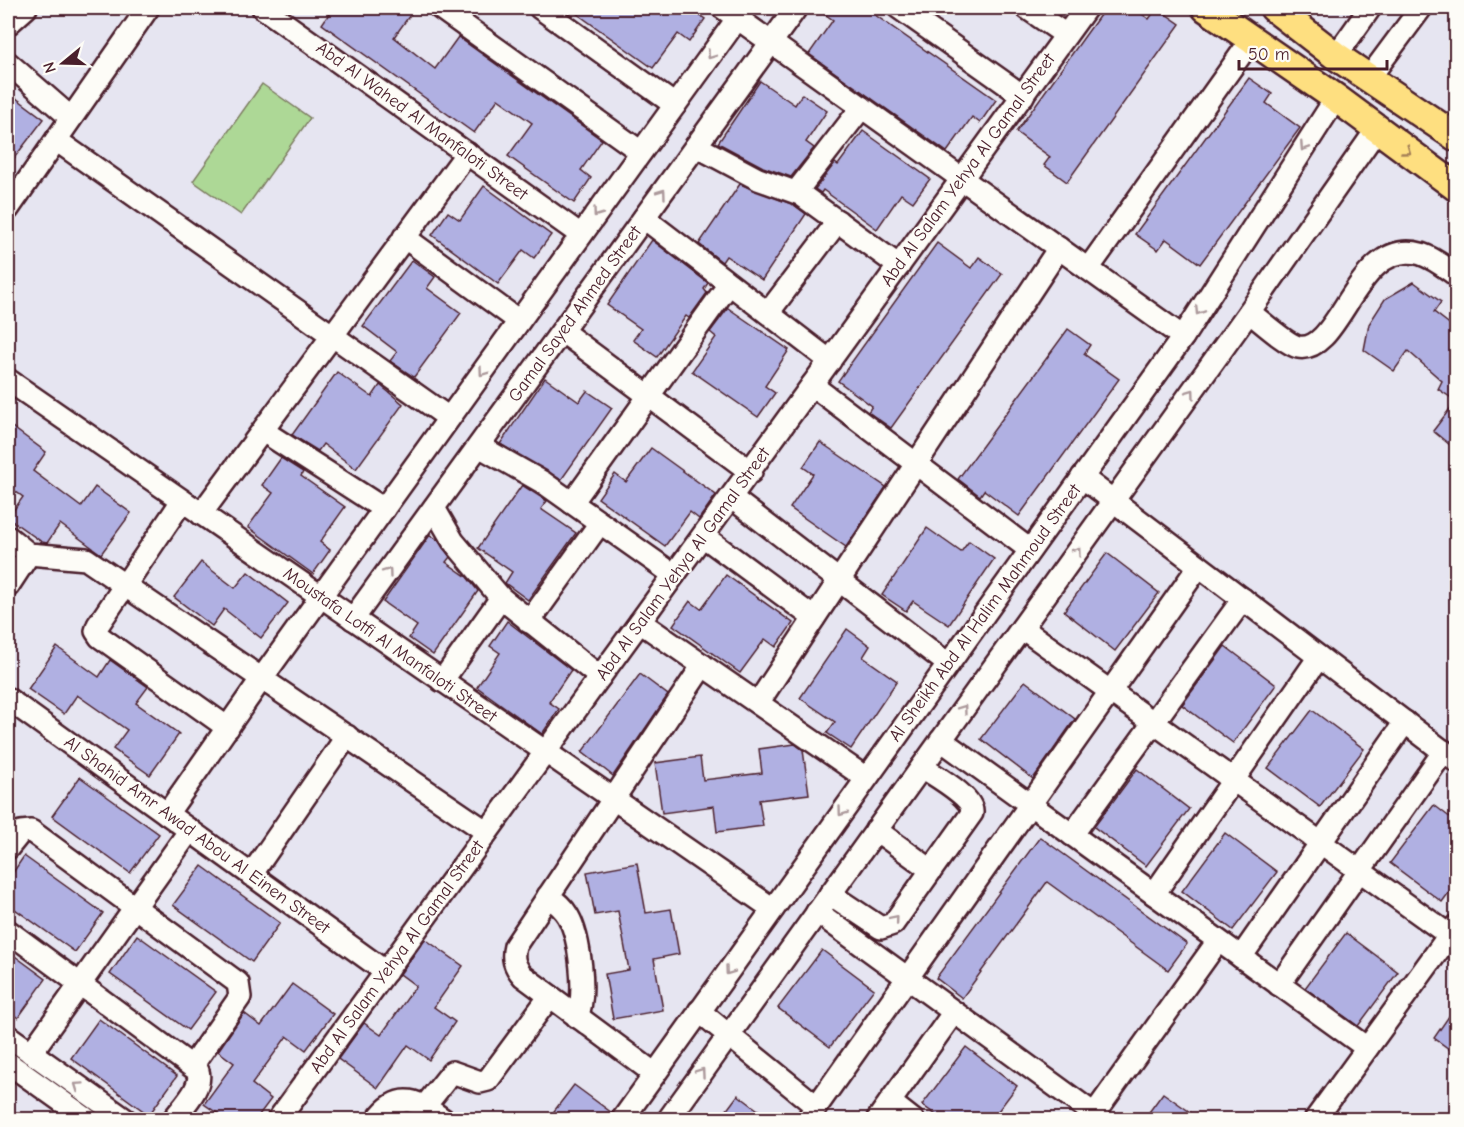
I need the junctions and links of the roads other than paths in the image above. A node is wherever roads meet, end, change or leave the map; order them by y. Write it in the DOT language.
graph roads {
  1 [pos="26,8"];
  2 [pos="148,8"];
  3 [pos="263,8"];
  4 [pos="440,8"];
  5 [pos="540,8"];
  6 [pos="796,8"];
  7 [pos="899,8"];
  8 [pos="1027,8"];
  9 [pos="1086,8"];
  10 [pos="1206,8"];
  11 [pos="1274,8"];
  12 [pos="1370,8"];
  13 [pos="1421,8"];
  14 [pos="735,11"];
  15 [pos="8,24"];
  16 [pos="1066,35"];
  17 [pos="1251,39"];
  18 [pos="771,42"];
  19 [pos="1336,56"];
  20 [pos="8,63"];
  21 [pos="1369,78"];
  22 [pos="1023,96"];
  23 [pos="1336,98"];
  24 [pos="675,105"];
  25 [pos="862,107"];
  26 [pos="71,118"];
  27 [pos="1377,129"];
  28 [pos="1456,137"];
  29 [pos="56,140"];
  30 [pos="696,146"];
  31 [pos="641,152"];
  32 [pos="467,153"];
  33 [pos="962,179"];
  34 [pos="1456,188"];
  35 [pos="796,192"];
  36 [pos="8,209"];
  37 [pos="644,218"];
  38 [pos="838,220"];
  39 [pos="581,235"];
  40 [pos="404,237"];
  41 [pos="1059,248"];
  42 [pos="899,266"];
  43 [pos="1088,268"];
  44 [pos="1456,275"];
  45 [pos="729,284"];
  46 [pos="1249,312"];
  47 [pos="768,314"];
  48 [pos="519,321"];
  49 [pos="562,332"];
  50 [pos="333,336"];
  51 [pos="1183,337"];
  52 [pos="830,361"];
  53 [pos="8,380"];
  54 [pos="812,385"];
  55 [pos="648,396"];
  56 [pos="449,418"];
  57 [pos="263,431"];
  58 [pos="479,446"];
  59 [pos="916,464"];
  60 [pos="751,472"];
  61 [pos="1082,477"];
  62 [pos="732,498"];
  63 [pos="182,501"];
  64 [pos="1113,501"];
  65 [pos="572,503"];
  66 [pos="434,508"];
  67 [pos="384,509"];
  68 [pos="201,514"];
  69 [pos="600,523"];
  70 [pos="703,536"];
  71 [pos="8,537"];
  72 [pos="1030,550"];
  73 [pos="29,554"];
  74 [pos="1199,566"];
  75 [pos="674,575"];
  76 [pos="839,581"];
  77 [pos="125,585"];
  78 [pos="8,586"];
  79 [pos="321,597"];
  80 [pos="501,598"];
  81 [pos="1243,599"];
  82 [pos="814,618"];
  83 [pos="354,620"];
  84 [pos="529,622"];
  85 [pos="640,622"];
  86 [pos="1022,628"];
  87 [pos="1319,657"];
  88 [pos="948,664"];
  89 [pos="703,665"];
  90 [pos="600,677"];
  91 [pos="262,678"];
  92 [pos="442,681"];
  93 [pos="1110,692"];
  94 [pos="8,699"];
  95 [pos="758,703"];
  96 [pos="1405,722"];
  97 [pos="1153,723"];
  98 [pos="228,728"];
  99 [pos="347,736"];
  100 [pos="941,740"];
  101 [pos="546,752"];
  102 [pos="1450,756"];
  103 [pos="922,767"];
  104 [pos="866,778"];
  105 [pos="1233,780"];
  106 [pos="613,799"];
  107 [pos="1030,805"];
  108 [pos="168,814"];
  109 [pos="190,830"];
  110 [pos="876,830"];
  111 [pos="487,832"];
  112 [pos="1072,835"];
  113 [pos="1321,843"];
  114 [pos="8,848"];
  115 [pos="931,870"];
  116 [pos="1359,871"];
  117 [pos="251,874"];
  118 [pos="830,894"];
  119 [pos="1154,894"];
  120 [pos="548,896"];
  121 [pos="135,907"];
  122 [pos="773,909"];
  123 [pos="817,912"];
  124 [pos="1453,930"];
  125 [pos="8,931"];
  126 [pos="1218,941"];
  127 [pos="1241,957"];
  128 [pos="386,972"];
  129 [pos="907,978"];
  130 [pos="80,984"];
  131 [pos="1279,985"];
  132 [pos="550,996"];
  133 [pos="699,1011"];
  134 [pos="954,1012"];
  135 [pos="577,1017"];
  136 [pos="728,1034"];
  137 [pos="16,1046"];
  138 [pos="1367,1048"];
  139 [pos="8,1063"];
  140 [pos="192,1066"];
  141 [pos="655,1074"];
  142 [pos="890,1102"];
  143 [pos="425,1106"];
  144 [pos="811,1113"];
  145 [pos="1092,1117"];
  146 [pos="88,1119"];
  147 [pos="126,1119"];
  148 [pos="174,1119"];
  149 [pos="278,1119"];
  150 [pos="377,1119"];
  151 [pos="444,1119"];
  152 [pos="622,1119"];
  153 [pos="668,1119"];
  154 [pos="877,1119"];
  155 [pos="913,1119"];
  156 [pos="1315,1119"];
  1 -- 15 [label="street"];
  2 -- 26 [label="street"];
  3 -- 32 [label="street, Abd Al Wahed Al Manfaloti Street"];
  4 -- 31 [label="street"];
  5 -- 24 [label="street"];
  6 -- 18 [label="street, Gamal Sayed Ahmed Street"];
  7 -- 22 [label="street"];
  8 -- 16 [label="street"];
  9 -- 16 [label="street, Abd Al Salam Yehya Al Gamal Street"];
  10 -- 17 [label="main road"];
  11 -- 19 [label="main road"];
  12 -- 19 [label="street"];
  13 -- 21 [label="street"];
  14 -- 18 [label="street"];
  14 -- 24 [label="street, one-way"];
  16 -- 22 [label="street, Abd Al Salam Yehya Al Gamal Street"];
  17 -- 23 [label="main road"];
  17 -- 43 [label="street"];
  18 -- 25 [label="street"];
  18 -- 30 [label="street, Gamal Sayed Ahmed Street"];
  19 -- 21 [label="main road"];
  20 -- 26 [label="street"];
  21 -- 28 [label="main road"];
  22 -- 33 [label="street, Abd Al Salam Yehya Al Gamal Street"];
  23 -- 27 [label="main road"];
  23 -- 51 [label="street, Al Sheikh Abd Al Halim Mahmoud Street, one-way"];
  24 -- 31 [label="street"];
  25 -- 33 [label="street"];
  25 -- 35 [label="street"];
  26 -- 29 [label="street"];
  27 -- 34 [label="main road, one-way"];
  27 -- 46 [label="street"];
  29 -- 36 [label="street"];
  29 -- 50 [label="street"];
  30 -- 35 [label="street"];
  37 -- 30 [label="street, Gamal Sayed Ahmed Street, one-way"];
  31 -- 39 [label="street, one-way"];
  32 -- 39 [label="street, Abd Al Wahed Al Manfaloti Street"];
  32 -- 40 [label="street"];
  33 -- 41 [label="street"];
  33 -- 42 [label="street, Abd Al Salam Yehya Al Gamal Street"];
  35 -- 38 [label="street"];
  37 -- 45 [label="street"];
  37 -- 49 [label="street, Gamal Sayed Ahmed Street"];
  38 -- 42 [label="street"];
  38 -- 47 [label="street"];
  39 -- 48 [label="street"];
  40 -- 48 [label="street"];
  40 -- 50 [label="street"];
  41 -- 43 [label="street"];
  41 -- 59 [label="street"];
  42 -- 52 [label="street, Abd Al Salam Yehya Al Gamal Street"];
  43 -- 51 [label="street"];
  44 -- 46 [label="street"];
  45 -- 47 [label="street"];
  45 -- 55 [label="street"];
  64 -- 46 [label="street, one-way"];
  47 -- 52 [label="street"];
  48 -- 56 [label="street, one-way"];
  49 -- 55 [label="street"];
  49 -- 58 [label="street, Gamal Sayed Ahmed Street"];
  50 -- 56 [label="street"];
  50 -- 57 [label="street"];
  51 -- 61 [label="street, Al Sheikh Abd Al Halim Mahmoud Street"];
  52 -- 54 [label="street, Abd Al Salam Yehya Al Gamal Street"];
  53 -- 63 [label="street, Moustafa Lotfi Al Manfaloti Street"];
  54 -- 59 [label="street"];
  54 -- 60 [label="street, Abd Al Salam Yehya Al Gamal Street"];
  55 -- 60 [label="street"];
  55 -- 65 [label="street"];
  56 -- 67 [label="street"];
  57 -- 67 [label="street"];
  57 -- 68 [label="street"];
  58 -- 65 [label="street"];
  58 -- 66 [label="street, Gamal Sayed Ahmed Street"];
  59 -- 72 [label="street"];
  59 -- 76 [label="street"];
  60 -- 62 [label="street, Abd Al Salam Yehya Al Gamal Street"];
  61 -- 64 [label="street"];
  61 -- 72 [label="street, Al Sheikh Abd Al Halim Mahmoud Street"];
  62 -- 70 [label="street, Abd Al Salam Yehya Al Gamal Street"];
  62 -- 76 [label="street"];
  63 -- 68 [label="street, Moustafa Lotfi Al Manfaloti Street"];
  63 -- 77 [label="street"];
  64 -- 74 [label="street"];
  86 -- 64 [label="street, one-way"];
  65 -- 69 [label="street"];
  66 -- 80 [label="street"];
  83 -- 66 [label="street, Gamal Sayed Ahmed Street, one-way"];
  67 -- 79 [label="street"];
  68 -- 79 [label="street, Moustafa Lotfi Al Manfaloti Street"];
  69 -- 75 [label="street"];
  69 -- 84 [label="street"];
  70 -- 75 [label="street, Abd Al Salam Yehya Al Gamal Street"];
  70 -- 82 [label="street"];
  71 -- 73 [label="street"];
  72 -- 88 [label="street, Al Sheikh Abd Al Halim Mahmoud Street"];
  73 -- 77 [label="street"];
  73 -- 78 [label="street"];
  74 -- 81 [label="street"];
  74 -- 93 [label="street"];
  75 -- 85 [label="street, Abd Al Salam Yehya Al Gamal Street"];
  76 -- 82 [label="street"];
  76 -- 88 [label="street"];
  77 -- 91 [label="street"];
  77 -- 98 [label="street"];
  79 -- 83 [label="street, Moustafa Lotfi Al Manfaloti Street"];
  79 -- 91 [label="street"];
  80 -- 84 [label="street"];
  80 -- 92 [label="street"];
  81 -- 87 [label="street"];
  81 -- 97 [label="street"];
  82 -- 95 [label="street"];
  83 -- 92 [label="street, Moustafa Lotfi Al Manfaloti Street"];
  84 -- 90 [label="street"];
  85 -- 89 [label="street"];
  85 -- 90 [label="street, Abd Al Salam Yehya Al Gamal Street"];
  86 -- 93 [label="street"];
  100 -- 86 [label="street, one-way"];
  87 -- 96 [label="street"];
  87 -- 105 [label="street"];
  88 -- 104 [label="street, Al Sheikh Abd Al Halim Mahmoud Street"];
  89 -- 95 [label="street"];
  89 -- 106 [label="street"];
  90 -- 101 [label="street, Abd Al Salam Yehya Al Gamal Street"];
  91 -- 98 [label="street"];
  91 -- 99 [label="street"];
  92 -- 101 [label="street, Moustafa Lotfi Al Manfaloti Street"];
  93 -- 97 [label="street"];
  93 -- 107 [label="street"];
  94 -- 108 [label="street, Al Shahid Amr Awad Abou Al Einen Street"];
  95 -- 104 [label="street"];
  96 -- 102 [label="street"];
  96 -- 113 [label="street"];
  97 -- 105 [label="street"];
  97 -- 112 [label="street"];
  98 -- 108 [label="street"];
  99 -- 111 [label="street"];
  99 -- 117 [label="street"];
  100 -- 103 [label="street"];
  100 -- 107 [label="street"];
  101 -- 106 [label="street, Moustafa Lotfi Al Manfaloti Street"];
  101 -- 111 [label="street, Abd Al Salam Yehya Al Gamal Street"];
  102 -- 116 [label="street"];
  103 -- 110 [label="street"];
  103 -- 115 [label="street"];
  104 -- 122 [label="street, Al Sheikh Abd Al Halim Mahmoud Street, one-way"];
  105 -- 113 [label="street"];
  105 -- 119 [label="street"];
  106 -- 120 [label="street"];
  106 -- 122 [label="street, Moustafa Lotfi Al Manfaloti Street"];
  107 -- 112 [label="street"];
  107 -- 129 [label="street"];
  108 -- 109 [label="street, Al Shahid Amr Awad Abou Al Einen Street"];
  109 -- 117 [label="street, Al Shahid Amr Awad Abou Al Einen Street"];
  109 -- 121 [label="street"];
  110 -- 115 [label="street"];
  110 -- 118 [label="street"];
  111 -- 128 [label="street, Abd Al Salam Yehya Al Gamal Street"];
  112 -- 119 [label="street"];
  113 -- 116 [label="street"];
  113 -- 127 [label="street"];
  114 -- 121 [label="street"];
  118 -- 115 [label="street, one-way"];
  116 -- 124 [label="street"];
  116 -- 131 [label="street"];
  117 -- 128 [label="street, Al Shahid Amr Awad Abou Al Einen Street"];
  118 -- 123 [label="street"];
  119 -- 126 [label="street"];
  120 -- 132 [label="street"];
  120 -- 135 [label="street"];
  121 -- 130 [label="street"];
  121 -- 140 [label="street"];
  122 -- 133 [label="street, Al Sheikh Abd Al Halim Mahmoud Street, one-way"];
  123 -- 129 [label="street"];
  123 -- 136 [label="street"];
  124 -- 138 [label="street"];
  125 -- 130 [label="street"];
  126 -- 127 [label="street"];
  126 -- 145 [label="street"];
  127 -- 131 [label="street"];
  128 -- 149 [label="street, Abd Al Salam Yehya Al Gamal Street"];
  129 -- 134 [label="street"];
  129 -- 144 [label="street"];
  130 -- 137 [label="street"];
  130 -- 140 [label="street"];
  131 -- 138 [label="street"];
  132 -- 135 [label="street"];
  132 -- 143 [label="street"];
  133 -- 136 [label="street"];
  133 -- 141 [label="street, Al Sheikh Abd Al Halim Mahmoud Street"];
  134 -- 142 [label="street"];
  134 -- 145 [label="street"];
  135 -- 141 [label="street"];
  136 -- 144 [label="street"];
  153 -- 136 [label="street, one-way"];
  147 -- 137 [label="street, one-way"];
  138 -- 156 [label="street"];
  139 -- 146 [label="street"];
  140 -- 148 [label="street"];
  141 -- 152 [label="street, Al Sheikh Abd Al Halim Mahmoud Street"];
  142 -- 154 [label="street"];
  142 -- 155 [label="street"];
  143 -- 150 [label="street"];
  143 -- 151 [label="street"];
}
